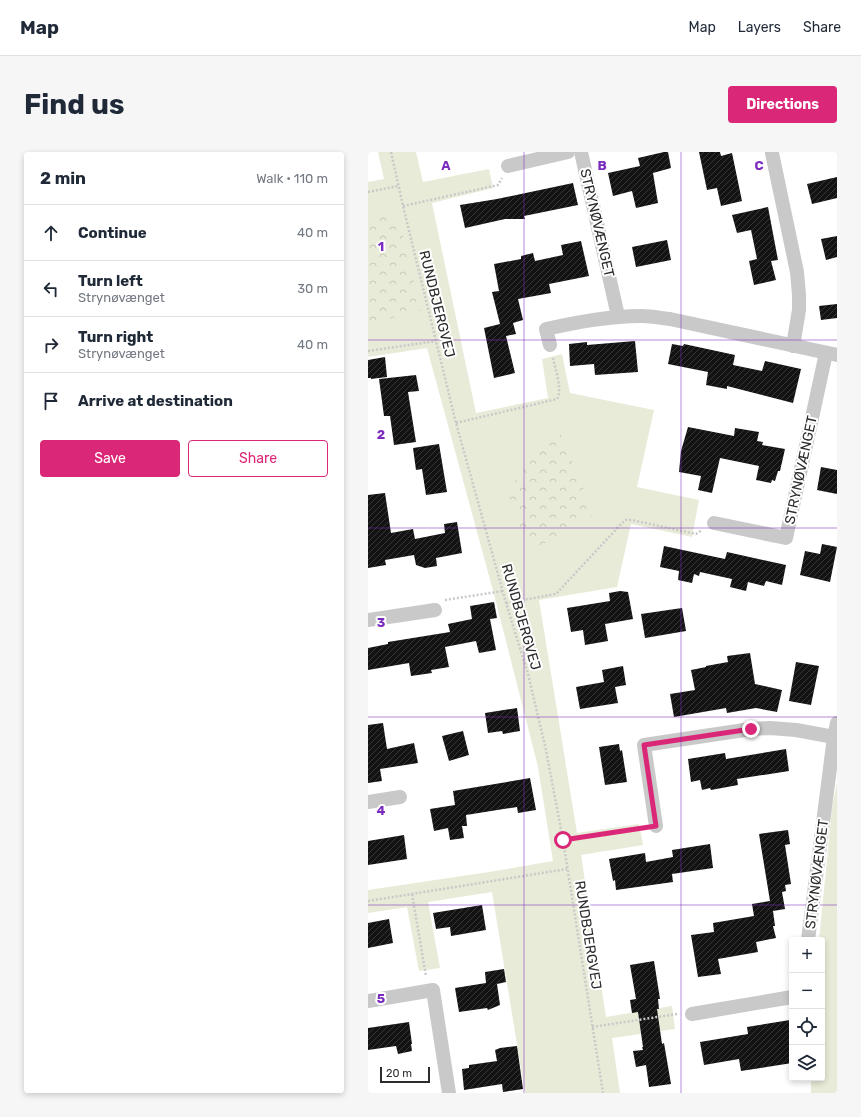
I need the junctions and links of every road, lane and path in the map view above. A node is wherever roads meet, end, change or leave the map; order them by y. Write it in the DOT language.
graph roads {
  1 [pos="391,152"];
  2 [pos="568,152"];
  3 [pos="581,152"];
  4 [pos="772,153"];
  5 [pos="508,166"];
  6 [pos="398,186"];
  7 [pos="368,192"];
  8 [pos="403,206"];
  9 [pos="618,316"];
  10 [pos="436,341"];
  11 [pos="550,345"];
  12 [pos="793,346"];
  13 [pos="368,351"];
  14 [pos="831,354"];
  15 [pos="456,423"];
  16 [pos="714,523"];
  17 [pos="504,591"];
  18 [pos="506,603"];
  19 [pos="435,610"];
  20 [pos="368,620"];
  21 [pos="837,722"];
  22 [pos="834,736"];
  23 [pos="400,797"];
  24 [pos="368,802"];
  25 [pos="656,826"];
  26 [pos="563,840"];
  27 [pos="567,869"];
  28 [pos="412,894"];
  29 [pos="368,901"];
  30 [pos="808,937"];
  31 [pos="429,991"];
  32 [pos="789,998"];
  33 [pos="368,1001"];
  34 [pos="692,1014"];
  35 [pos="592,1027"];
  36 [pos="449,1093"];
  37 [pos="602,1093"];
  1 -- 6 [label="path, RUNDBJERGVEJ"];
  2 -- 5 [label="street, STRYNØVÆNGET"];
  3 -- 9 [label="street, STRYNØVÆNGET"];
  4 -- 12 [label="street"];
  5 -- 8 [label="path"];
  6 -- 7 [label="path"];
  6 -- 8 [label="path, RUNDBJERGVEJ"];
  8 -- 10 [label="path, RUNDBJERGVEJ"];
  9 -- 11 [label="street, STRYNØVÆNGET"];
  9 -- 12 [label="street, STRYNØVÆNGET"];
  10 -- 13 [label="path"];
  10 -- 15 [label="path, RUNDBJERGVEJ"];
  11 -- 15 [label="path"];
  12 -- 14 [label="street, STRYNØVÆNGET"];
  14 -- 16 [label="street, STRYNØVÆNGET"];
  15 -- 17 [label="path, RUNDBJERGVEJ"];
  16 -- 18 [label="path"];
  17 -- 18 [label="path, RUNDBJERGVEJ"];
  17 -- 19 [label="path"];
  18 -- 26 [label="path, RUNDBJERGVEJ"];
  19 -- 20 [label="street"];
  21 -- 22 [label="street, STRYNØVÆNGET"];
  22 -- 25 [label="street"];
  22 -- 30 [label="street, STRYNØVÆNGET"];
  23 -- 24 [label="street"];
  25 -- 26 [label="path"];
  26 -- 27 [label="path, RUNDBJERGVEJ"];
  27 -- 28 [label="path"];
  27 -- 35 [label="path, RUNDBJERGVEJ"];
  28 -- 29 [label="path"];
  28 -- 31 [label="path"];
  31 -- 33 [label="street"];
  31 -- 36 [label="street"];
  32 -- 34 [label="street"];
  34 -- 35 [label="path"];
  35 -- 37 [label="path, RUNDBJERGVEJ"];
}
